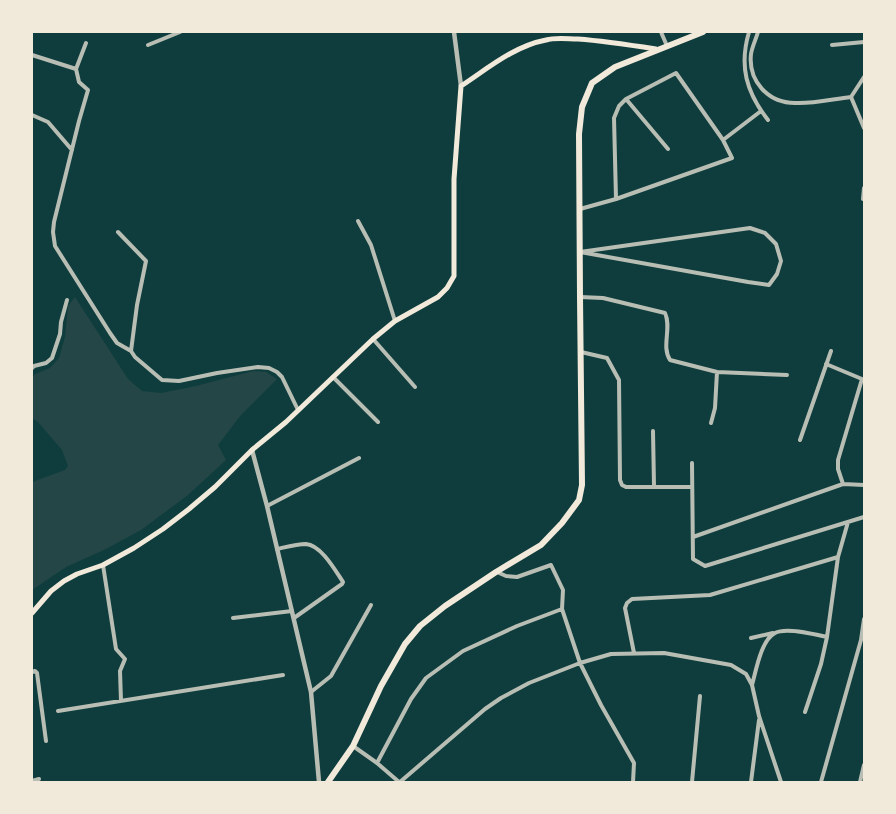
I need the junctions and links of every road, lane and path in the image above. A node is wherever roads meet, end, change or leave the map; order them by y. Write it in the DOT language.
graph roads {
  1 [pos="180,32"];
  2 [pos="453,32"];
  3 [pos="661,32"];
  4 [pos="703,32"];
  5 [pos="749,32"];
  6 [pos="758,32"];
  7 [pos="864,42"];
  8 [pos="86,43"];
  9 [pos="148,45"];
  10 [pos="832,45"];
  11 [pos="667,46"];
  12 [pos="656,49"];
  13 [pos="32,55"];
  14 [pos="76,69"];
  15 [pos="864,77"];
  16 [pos="461,86"];
  17 [pos="851,97"];
  18 [pos="626,99"];
  19 [pos="761,111"];
  20 [pos="32,115"];
  21 [pos="768,120"];
  22 [pos="864,128"];
  23 [pos="723,140"];
  24 [pos="668,149"];
  25 [pos="72,150"];
  26 [pos="864,188"];
  27 [pos="616,199"];
  28 [pos="862,199"];
  29 [pos="580,209"];
  30 [pos="358,221"];
  31 [pos="118,232"];
  32 [pos="580,252"];
  33 [pos="580,297"];
  34 [pos="67,300"];
  35 [pos="396,321"];
  36 [pos="373,339"];
  37 [pos="131,351"];
  38 [pos="831,351"];
  39 [pos="580,352"];
  40 [pos="826,364"];
  41 [pos="32,368"];
  42 [pos="717,372"];
  43 [pos="787,375"];
  44 [pos="333,377"];
  45 [pos="415,387"];
  46 [pos="298,411"];
  47 [pos="378,422"];
  48 [pos="711,423"];
  49 [pos="653,431"];
  50 [pos="800,440"];
  51 [pos="252,450"];
  52 [pos="360,458"];
  53 [pos="692,463"];
  54 [pos="843,484"];
  55 [pos="864,485"];
  56 [pos="654,486"];
  57 [pos="692,487"];
  58 [pos="267,506"];
  59 [pos="864,517"];
  60 [pos="848,522"];
  61 [pos="693,537"];
  62 [pos="277,549"];
  63 [pos="837,557"];
  64 [pos="103,565"];
  65 [pos="496,572"];
  66 [pos="371,605"];
  67 [pos="562,609"];
  68 [pos="292,611"];
  69 [pos="32,613"];
  70 [pos="233,618"];
  71 [pos="294,618"];
  72 [pos="864,620"];
  73 [pos="775,633"];
  74 [pos="827,637"];
  75 [pos="750,638"];
  76 [pos="634,653"];
  77 [pos="580,663"];
  78 [pos="32,672"];
  79 [pos="282,675"];
  80 [pos="752,685"];
  81 [pos="310,692"];
  82 [pos="700,696"];
  83 [pos="121,701"];
  84 [pos="58,711"];
  85 [pos="805,712"];
  86 [pos="759,716"];
  87 [pos="46,741"];
  88 [pos="352,746"];
  89 [pos="377,763"];
  90 [pos="864,765"];
  91 [pos="39,779"];
  92 [pos="32,781"];
  93 [pos="320,783"];
  94 [pos="328,783"];
  95 [pos="399,783"];
  96 [pos="633,783"];
  97 [pos="692,783"];
  98 [pos="751,783"];
  99 [pos="781,783"];
  100 [pos="821,783"];
  101 [pos="860,783"];
  1 -- 9 [label="street"];
  2 -- 16 [label="street"];
  3 -- 11 [label="street"];
  4 -- 11 [label="main road"];
  5 -- 19 [label="street"];
  6 -- 17 [label="street"];
  7 -- 10 [label="street"];
  8 -- 14 [label="street"];
  11 -- 12 [label="main road"];
  12 -- 16 [label="main road"];
  12 -- 29 [label="main road"];
  13 -- 14 [label="street"];
  14 -- 25 [label="street"];
  15 -- 17 [label="street"];
  16 -- 35 [label="main road"];
  17 -- 22 [label="street"];
  18 -- 23 [label="street"];
  18 -- 24 [label="street"];
  18 -- 27 [label="street"];
  19 -- 21 [label="street"];
  19 -- 23 [label="street"];
  20 -- 25 [label="street"];
  23 -- 27 [label="street"];
  25 -- 37 [label="street"];
  26 -- 28 [label="street"];
  27 -- 29 [label="street"];
  29 -- 32 [label="main road"];
  30 -- 35 [label="street"];
  31 -- 37 [label="street"];
  32 -- 32 [label="street"];
  32 -- 33 [label="main road"];
  33 -- 39 [label="main road"];
  33 -- 42 [label="street"];
  34 -- 41 [label="street"];
  35 -- 36 [label="main road"];
  36 -- 44 [label="main road"];
  36 -- 45 [label="street"];
  37 -- 46 [label="street"];
  38 -- 40 [label="street"];
  39 -- 56 [label="street"];
  39 -- 65 [label="main road"];
  40 -- 50 [label="street"];
  40 -- 54 [label="street"];
  42 -- 43 [label="street"];
  42 -- 48 [label="street"];
  44 -- 46 [label="main road"];
  44 -- 47 [label="street"];
  46 -- 51 [label="main road"];
  49 -- 56 [label="street"];
  51 -- 58 [label="street"];
  51 -- 64 [label="main road"];
  52 -- 58 [label="street"];
  53 -- 57 [label="street"];
  54 -- 55 [label="street"];
  54 -- 61 [label="street"];
  56 -- 57 [label="street"];
  57 -- 61 [label="street"];
  58 -- 62 [label="street"];
  59 -- 60 [label="street"];
  60 -- 61 [label="street"];
  60 -- 63 [label="street"];
  62 -- 68 [label="street"];
  62 -- 71 [label="street"];
  63 -- 74 [label="street"];
  63 -- 76 [label="street"];
  64 -- 69 [label="main road"];
  64 -- 83 [label="street"];
  65 -- 67 [label="street"];
  65 -- 88 [label="main road"];
  66 -- 81 [label="street"];
  67 -- 77 [label="street"];
  67 -- 89 [label="street"];
  68 -- 70 [label="street"];
  68 -- 71 [label="street"];
  71 -- 81 [label="street"];
  72 -- 100 [label="street"];
  73 -- 74 [label="street"];
  73 -- 75 [label="street"];
  73 -- 80 [label="street"];
  74 -- 85 [label="street"];
  76 -- 77 [label="street"];
  76 -- 80 [label="street"];
  77 -- 95 [label="street"];
  77 -- 96 [label="street"];
  78 -- 87 [label="street"];
  79 -- 83 [label="street"];
  80 -- 86 [label="street"];
  81 -- 93 [label="street"];
  82 -- 97 [label="street"];
  83 -- 84 [label="street"];
  86 -- 98 [label="street"];
  86 -- 99 [label="street"];
  88 -- 89 [label="street"];
  88 -- 94 [label="main road"];
  89 -- 95 [label="street"];
  90 -- 101 [label="street"];
  91 -- 92 [label="street"];
}
